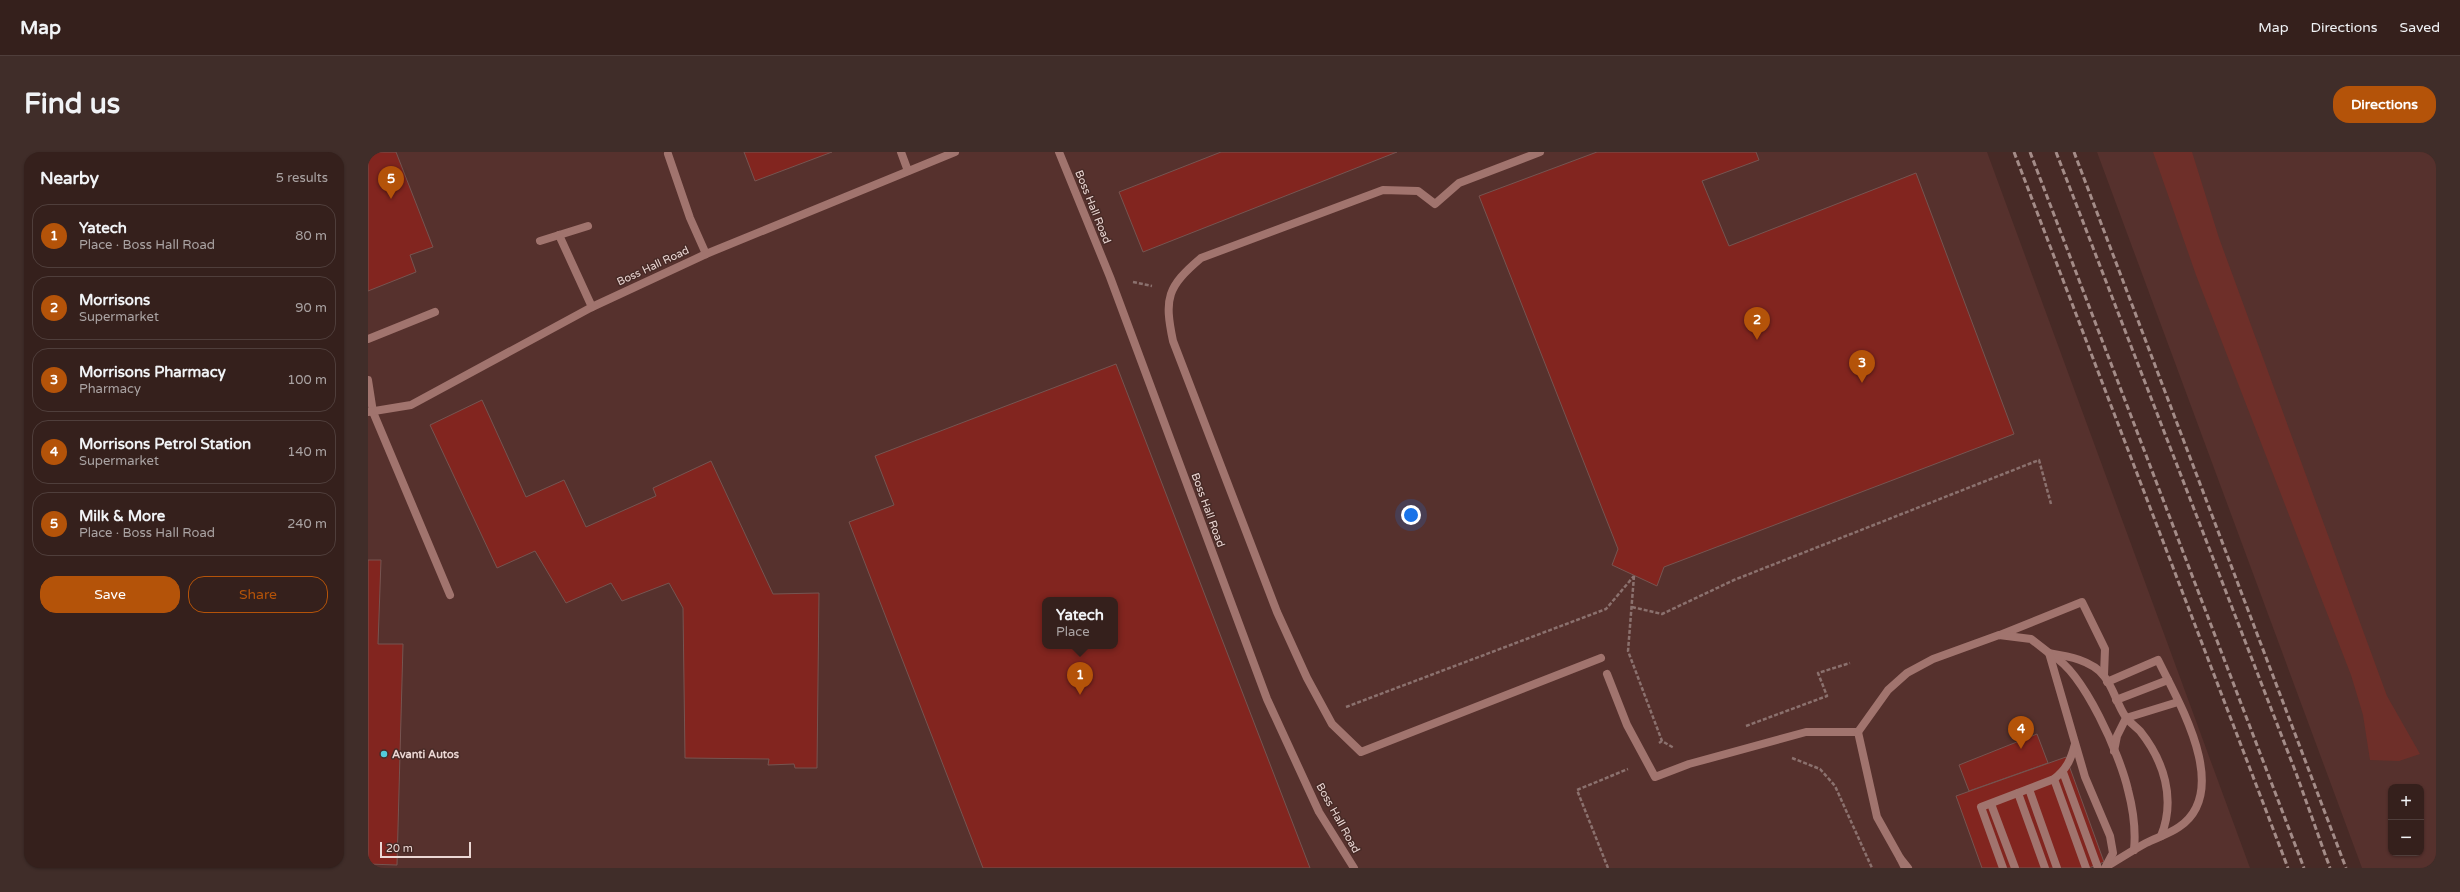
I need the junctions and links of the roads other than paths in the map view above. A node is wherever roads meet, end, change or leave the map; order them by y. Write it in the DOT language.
graph roads {
  1 [pos="901,152"];
  2 [pos="955,152"];
  3 [pos="1059,152"];
  4 [pos="1540,152"];
  5 [pos="668,154"];
  6 [pos="908,171"];
  7 [pos="588,226"];
  8 [pos="559,235"];
  9 [pos="540,241"];
  10 [pos="706,254"];
  11 [pos="592,306"];
  12 [pos="435,312"];
  13 [pos="368,339"];
  14 [pos="368,380"];
  15 [pos="371,412"];
  16 [pos="450,595"];
  17 [pos="1999,635"];
  18 [pos="2049,653"];
  19 [pos="1601,658"];
  20 [pos="1608,674"];
  21 [pos="2105,679"];
  22 [pos="2168,680"];
  23 [pos="2116,700"];
  24 [pos="2178,702"];
  25 [pos="2126,718"];
  26 [pos="1858,732"];
  27 [pos="2075,743"];
  28 [pos="2113,752"];
  29 [pos="2063,772"];
  30 [pos="2054,779"];
  31 [pos="2029,789"];
  32 [pos="2018,793"];
  33 [pos="1991,804"];
  34 [pos="2161,836"];
  35 [pos="2134,850"];
  36 [pos="1900,858"];
  37 [pos="2107,866"];
  38 [pos="1354,868"];
  39 [pos="1905,868"];
  40 [pos="1908,868"];
  41 [pos="2003,868"];
  42 [pos="2015,868"];
  43 [pos="2045,868"];
  44 [pos="2057,868"];
  45 [pos="2086,868"];
  46 [pos="2098,868"];
  1 -- 6 [label="street"];
  2 -- 6 [label="street, Boss Hall Road"];
  3 -- 38 [label="street, Boss Hall Road"];
  4 -- 19 [label="street"];
  5 -- 10 [label="street"];
  6 -- 10 [label="street, Boss Hall Road"];
  7 -- 8 [label="street"];
  8 -- 9 [label="street"];
  8 -- 11 [label="street"];
  10 -- 11 [label="street, Boss Hall Road"];
  11 -- 15 [label="street, Boss Hall Road"];
  12 -- 13 [label="street"];
  14 -- 15 [label="street"];
  15 -- 16 [label="street"];
  17 -- 18 [label="street"];
  17 -- 21 [label="street"];
  17 -- 26 [label="street"];
  18 -- 21 [label="street"];
  18 -- 27 [label="street"];
  18 -- 28 [label="street"];
  20 -- 26 [label="street"];
  21 -- 22 [label="street"];
  21 -- 23 [label="street"];
  22 -- 23 [label="street"];
  22 -- 24 [label="street"];
  23 -- 25 [label="street"];
  24 -- 25 [label="street"];
  24 -- 34 [label="street"];
  25 -- 28 [label="street"];
  25 -- 34 [label="street"];
  26 -- 36 [label="street"];
  27 -- 29 [label="street"];
  27 -- 37 [label="street"];
  28 -- 35 [label="street"];
  29 -- 30 [label="street"];
  29 -- 46 [label="street"];
  30 -- 31 [label="street"];
  30 -- 45 [label="street"];
  31 -- 32 [label="street"];
  31 -- 44 [label="street"];
  32 -- 33 [label="street"];
  32 -- 43 [label="street"];
  33 -- 41 [label="street"];
  33 -- 42 [label="street"];
  34 -- 35 [label="street"];
  35 -- 37 [label="street"];
  36 -- 39 [label="street"];
  36 -- 40 [label="street"];
}
